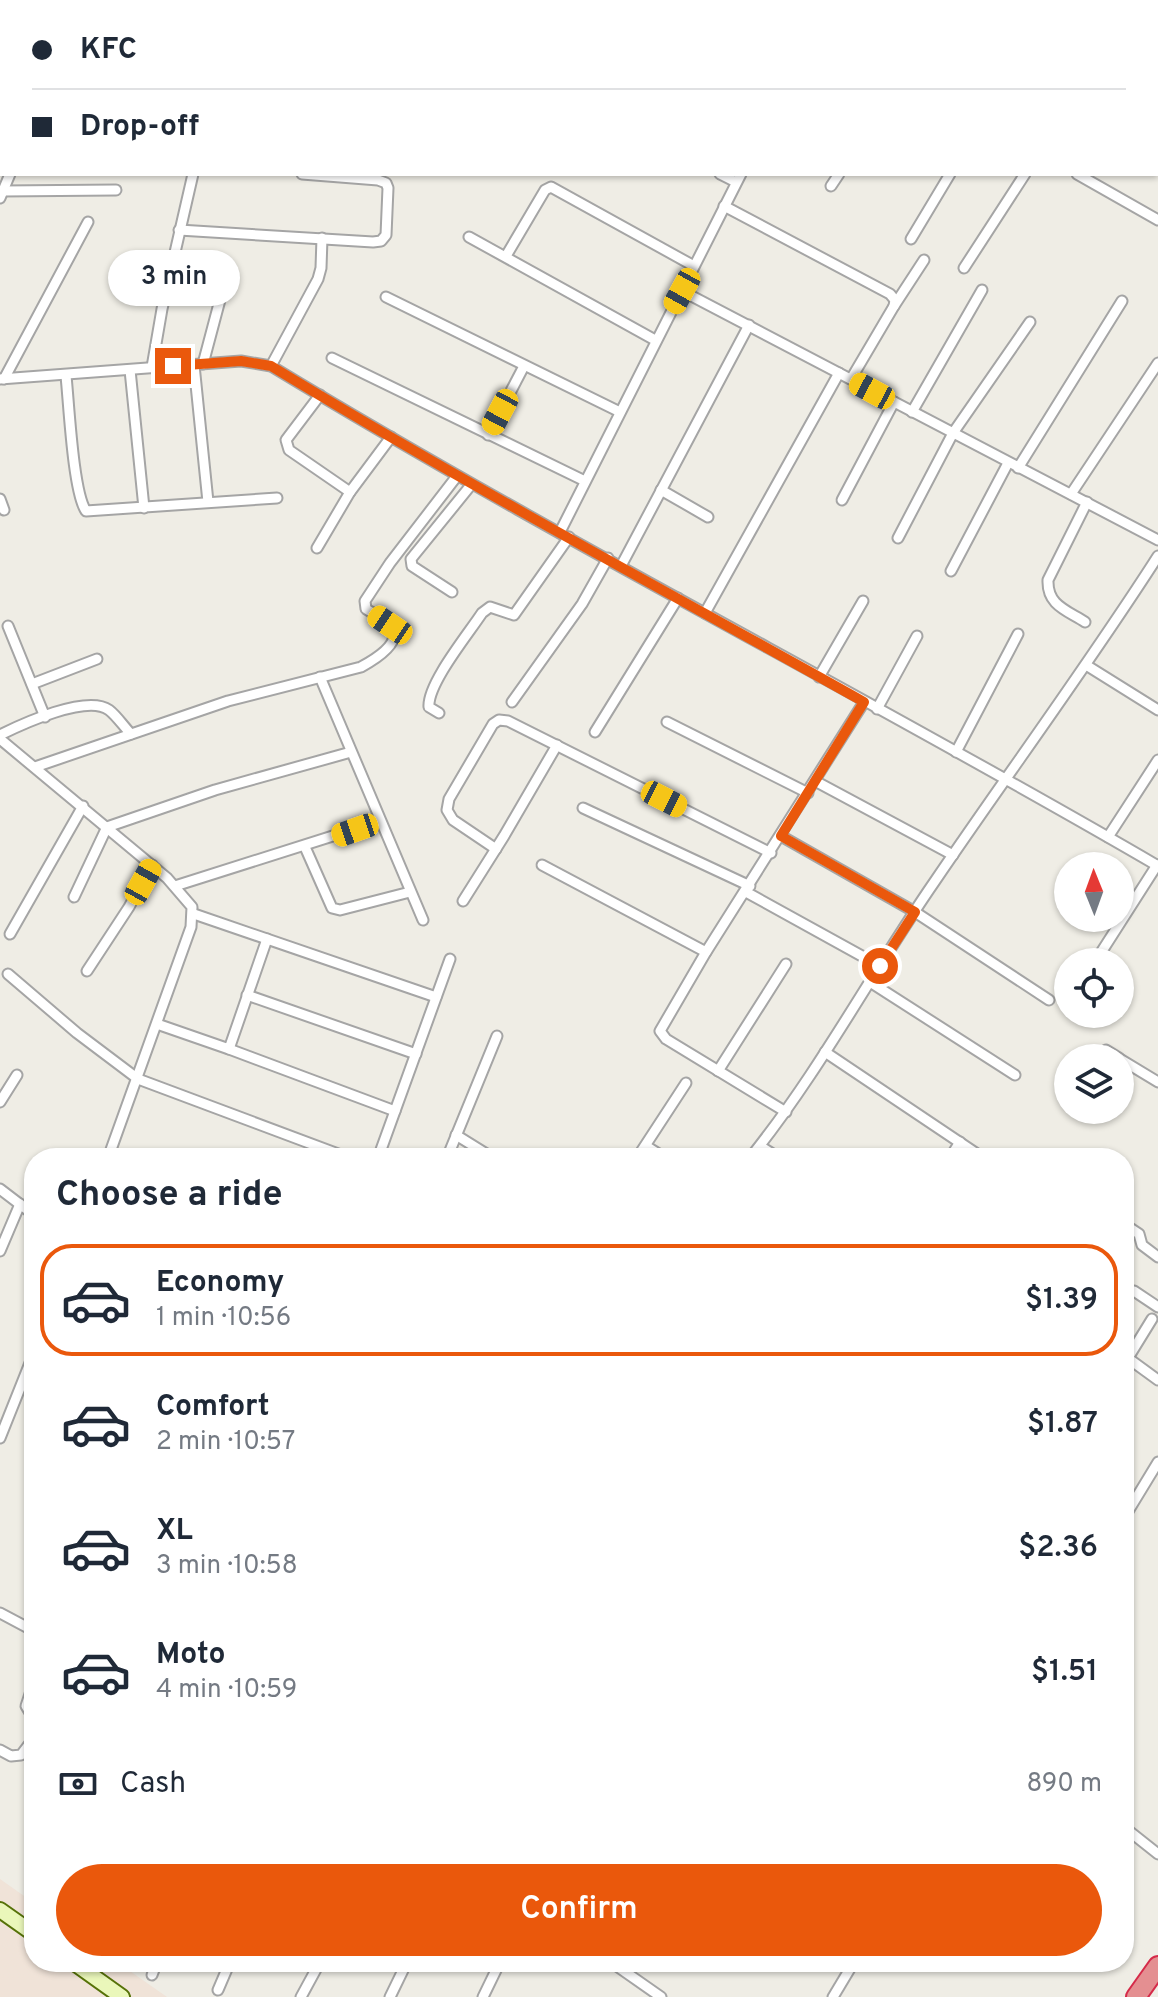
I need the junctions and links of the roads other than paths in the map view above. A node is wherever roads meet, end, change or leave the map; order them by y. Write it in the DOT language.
graph roads {
  1 [pos="192,176"];
  2 [pos="327,176"];
  3 [pos="838,176"];
  4 [pos="949,176"];
  5 [pos="1024,176"];
  6 [pos="1081,176"];
  7 [pos="738,178"];
  8 [pos="831,186"];
  9 [pos="116,190"];
  10 [pos="1,194"];
  11 [pos="724,206"];
  12 [pos="1158,220"];
  13 [pos="88,222"];
  14 [pos="179,230"];
  15 [pos="469,237"];
  16 [pos="322,238"];
  17 [pos="911,239"];
  18 [pos="506,256"];
  19 [pos="924,260"];
  20 [pos="694,266"];
  21 [pos="964,268"];
  22 [pos="225,281"];
  23 [pos="982,290"];
  24 [pos="682,291"];
  25 [pos="386,297"];
  26 [pos="1122,301"];
  27 [pos="894,306"];
  28 [pos="1030,322"];
  29 [pos="749,325"];
  30 [pos="655,340"];
  31 [pos="332,358"];
  32 [pos="1158,363"];
  33 [pos="199,364"];
  34 [pos="271,366"];
  35 [pos="524,366"];
  36 [pos="152,367"];
  37 [pos="130,370"];
  38 [pos="839,373"];
  39 [pos="66,376"];
  40 [pos="2,379"];
  41 [pos="851,379"];
  42 [pos="320,395"];
  43 [pos="894,402"];
  44 [pos="620,412"];
  45 [pos="912,412"];
  46 [pos="953,433"];
  47 [pos="488,435"];
  48 [pos="391,437"];
  49 [pos="1013,465"];
  50 [pos="457,476"];
  51 [pos="585,481"];
  52 [pos="471,485"];
  53 [pos="661,490"];
  54 [pos="350,492"];
  55 [pos="1071,494"];
  56 [pos="277,498"];
  57 [pos="0,499"];
  58 [pos="842,500"];
  59 [pos="208,502"];
  60 [pos="1087,502"];
  61 [pos="144,508"];
  62 [pos="4,510"];
  63 [pos="708,517"];
  64 [pos="565,534"];
  65 [pos="898,538"];
  66 [pos="1158,540"];
  67 [pos="317,548"];
  68 [pos="1158,556"];
  69 [pos="608,558"];
  70 [pos="621,566"];
  71 [pos="951,571"];
  72 [pos="452,592"];
  73 [pos="678,598"];
  74 [pos="863,601"];
  75 [pos="705,613"];
  76 [pos="1085,622"];
  77 [pos="8,626"];
  78 [pos="1018,634"];
  79 [pos="917,636"];
  80 [pos="97,659"];
  81 [pos="1086,665"];
  82 [pos="320,677"];
  83 [pos="819,677"];
  84 [pos="32,684"];
  85 [pos="512,702"];
  86 [pos="864,702"];
  87 [pos="877,709"];
  88 [pos="1158,710"];
  89 [pos="439,713"];
  90 [pos="45,717"];
  91 [pos="667,722"];
  92 [pos="595,732"];
  93 [pos="131,734"];
  94 [pos="0,737"];
  95 [pos="557,745"];
  96 [pos="351,752"];
  97 [pos="956,752"];
  98 [pos="1158,760"];
  99 [pos="35,767"];
  100 [pos="1005,778"];
  101 [pos="815,781"];
  102 [pos="808,793"];
  103 [pos="83,806"];
  104 [pos="583,808"];
  105 [pos="380,821"];
  106 [pos="107,827"];
  107 [pos="781,836"];
  108 [pos="1108,837"];
  109 [pos="305,847"];
  110 [pos="496,849"];
  111 [pos="771,853"];
  112 [pos="953,855"];
  113 [pos="152,865"];
  114 [pos="542,865"];
  115 [pos="1158,866"];
  116 [pos="175,886"];
  117 [pos="748,889"];
  118 [pos="410,892"];
  119 [pos="74,897"];
  120 [pos="463,901"];
  121 [pos="915,912"];
  122 [pos="194,914"];
  123 [pos="423,920"];
  124 [pos="10,934"];
  125 [pos="267,939"];
  126 [pos="1104,948"];
  127 [pos="706,952"];
  128 [pos="450,959"];
  129 [pos="786,964"];
  130 [pos="880,966"];
  131 [pos="87,971"];
  132 [pos="8,974"];
  133 [pos="870,982"];
  134 [pos="247,995"];
  135 [pos="436,997"];
  136 [pos="1049,1000"];
  137 [pos="157,1024"];
  138 [pos="497,1036"];
  139 [pos="229,1049"];
  140 [pos="825,1052"];
  141 [pos="416,1054"];
  142 [pos="1134,1067"];
  143 [pos="718,1071"];
  144 [pos="17,1075"];
  145 [pos="1015,1075"];
  146 [pos="138,1079"];
  147 [pos="1158,1082"];
  148 [pos="686,1083"];
  149 [pos="0,1102"];
  150 [pos="395,1111"];
  151 [pos="786,1112"];
  152 [pos="456,1135"];
  153 [pos="960,1142"];
  154 [pos="646,1146"];
  155 [pos="760,1146"];
  156 [pos="113,1148"];
  157 [pos="322,1148"];
  158 [pos="382,1148"];
  159 [pos="451,1148"];
  160 [pos="477,1148"];
  161 [pos="649,1148"];
  162 [pos="763,1148"];
  163 [pos="956,1148"];
  164 [pos="969,1148"];
  165 [pos="0,1189"];
  166 [pos="20,1204"];
  167 [pos="24,1207"];
  168 [pos="1134,1231"];
  169 [pos="0,1251"];
  170 [pos="1158,1257"];
  171 [pos="1134,1291"];
  172 [pos="1158,1307"];
  173 [pos="1152,1319"];
  174 [pos="1134,1345"];
  175 [pos="1134,1362"];
  176 [pos="24,1376"];
  177 [pos="1158,1380"];
  178 [pos="2,1425"];
  179 [pos="0,1438"];
  180 [pos="1158,1462"];
  181 [pos="1134,1502"];
  182 [pos="0,1613"];
  183 [pos="24,1626"];
  184 [pos="0,1750"];
  185 [pos="24,1751"];
  186 [pos="1134,1835"];
  187 [pos="1158,1854"];
  188 [pos="0,1910"];
  189 [pos="24,1927"];
  190 [pos="1158,1966"];
  191 [pos="87,1972"];
  192 [pos="153,1972"];
  193 [pos="226,1972"];
  194 [pos="315,1972"];
  195 [pos="402,1972"];
  196 [pos="495,1972"];
  197 [pos="625,1972"];
  198 [pos="848,1972"];
  199 [pos="152,1975"];
  200 [pos="218,1990"];
  201 [pos="122,1997"];
  202 [pos="301,1997"];
  203 [pos="390,1997"];
  204 [pos="483,1997"];
  205 [pos="661,1997"];
  206 [pos="833,1997"];
  207 [pos="1136,1997"];
  1 -- 14 [label="street"];
  2 -- 16 [label="street"];
  3 -- 8 [label="street"];
  4 -- 17 [label="street"];
  5 -- 21 [label="street"];
  6 -- 12 [label="street"];
  7 -- 11 [label="street"];
  9 -- 10 [label="street"];
  11 -- 20 [label="street"];
  11 -- 27 [label="street"];
  13 -- 40 [label="street"];
  14 -- 16 [label="street"];
  14 -- 36 [label="street"];
  15 -- 18 [label="street"];
  16 -- 34 [label="street"];
  18 -- 20 [label="street"];
  18 -- 30 [label="street"];
  19 -- 27 [label="street"];
  20 -- 24 [label="street"];
  22 -- 33 [label="street"];
  23 -- 45 [label="street"];
  24 -- 29 [label="street"];
  24 -- 30 [label="street"];
  25 -- 35 [label="street"];
  26 -- 49 [label="street"];
  27 -- 41 [label="street"];
  28 -- 46 [label="street"];
  29 -- 38 [label="street"];
  29 -- 53 [label="street"];
  30 -- 44 [label="street"];
  31 -- 47 [label="street"];
  32 -- 55 [label="street"];
  33 -- 34 [label="street"];
  33 -- 36 [label="street"];
  33 -- 59 [label="street"];
  34 -- 42 [label="street"];
  35 -- 44 [label="street"];
  35 -- 47 [label="street"];
  36 -- 37 [label="street"];
  37 -- 39 [label="street"];
  37 -- 61 [label="street"];
  38 -- 41 [label="street"];
  38 -- 75 [label="street"];
  39 -- 40 [label="street"];
  39 -- 61 [label="street"];
  41 -- 43 [label="street"];
  42 -- 48 [label="street"];
  42 -- 54 [label="street"];
  43 -- 45 [label="street"];
  43 -- 58 [label="street"];
  44 -- 51 [label="street"];
  45 -- 46 [label="street"];
  46 -- 49 [label="street"];
  46 -- 65 [label="street"];
  47 -- 51 [label="street"];
  48 -- 50 [label="street"];
  48 -- 54 [label="street"];
  49 -- 55 [label="street"];
  49 -- 71 [label="street"];
  50 -- 52 [label="street"];
  50 -- 82 [label="street"];
  51 -- 64 [label="street"];
  52 -- 64 [label="street"];
  52 -- 72 [label="street"];
  53 -- 63 [label="street"];
  53 -- 70 [label="street"];
  54 -- 67 [label="street"];
  55 -- 60 [label="street"];
  56 -- 59 [label="street"];
  57 -- 62 [label="street"];
  59 -- 61 [label="street"];
  60 -- 66 [label="street"];
  60 -- 76 [label="street"];
  64 -- 69 [label="street"];
  64 -- 89 [label="street"];
  68 -- 81 [label="street"];
  69 -- 70 [label="street"];
  69 -- 85 [label="street"];
  70 -- 73 [label="street"];
  73 -- 75 [label="street"];
  73 -- 92 [label="street"];
  74 -- 83 [label="street"];
  75 -- 83 [label="street"];
  77 -- 84 [label="street"];
  78 -- 97 [label="street"];
  79 -- 87 [label="street"];
  80 -- 84 [label="street"];
  81 -- 88 [label="street"];
  81 -- 100 [label="street"];
  82 -- 93 [label="street"];
  82 -- 96 [label="street"];
  83 -- 86 [label="street"];
  84 -- 90 [label="street"];
  86 -- 87 [label="street"];
  86 -- 101 [label="street"];
  87 -- 97 [label="street"];
  90 -- 93 [label="street"];
  90 -- 94 [label="street"];
  91 -- 102 [label="street"];
  93 -- 99 [label="street"];
  94 -- 99 [label="street"];
  95 -- 110 [label="street"];
  95 -- 110 [label="street"];
  95 -- 111 [label="street"];
  96 -- 105 [label="street"];
  96 -- 106 [label="street"];
  97 -- 100 [label="street"];
  98 -- 108 [label="street"];
  99 -- 103 [label="street"];
  100 -- 108 [label="street"];
  100 -- 112 [label="street"];
  101 -- 102 [label="street"];
  101 -- 112 [label="street"];
  102 -- 107 [label="street"];
  103 -- 106 [label="street"];
  103 -- 124 [label="street"];
  104 -- 117 [label="street"];
  105 -- 109 [label="street"];
  105 -- 118 [label="street"];
  106 -- 113 [label="street"];
  106 -- 119 [label="street"];
  107 -- 111 [label="street"];
  107 -- 121 [label="street"];
  108 -- 115 [label="street"];
  109 -- 116 [label="street"];
  109 -- 118 [label="street"];
  110 -- 120 [label="street"];
  111 -- 117 [label="street"];
  112 -- 121 [label="street"];
  113 -- 116 [label="street"];
  113 -- 131 [label="street"];
  114 -- 127 [label="street"];
  115 -- 126 [label="street"];
  116 -- 122 [label="street"];
  117 -- 127 [label="street"];
  117 -- 130 [label="street"];
  118 -- 123 [label="street"];
  121 -- 130 [label="street"];
  121 -- 136 [label="street"];
  122 -- 125 [label="street"];
  122 -- 137 [label="street"];
  125 -- 134 [label="street"];
  125 -- 135 [label="street"];
  127 -- 143 [label="street"];
  128 -- 135 [label="street"];
  129 -- 143 [label="street"];
  130 -- 133 [label="street"];
  132 -- 146 [label="street"];
  133 -- 140 [label="street"];
  133 -- 145 [label="street"];
  134 -- 139 [label="street"];
  134 -- 141 [label="street"];
  135 -- 141 [label="street"];
  137 -- 139 [label="street"];
  137 -- 146 [label="street"];
  138 -- 152 [label="street"];
  139 -- 150 [label="street"];
  140 -- 151 [label="street"];
  140 -- 153 [label="street"];
  141 -- 150 [label="street"];
  142 -- 147 [label="street"];
  143 -- 151 [label="street"];
  144 -- 149 [label="street"];
  146 -- 156 [label="street"];
  146 -- 157 [label="street"];
  148 -- 154 [label="street"];
  150 -- 158 [label="street"];
  151 -- 155 [label="street"];
  152 -- 159 [label="street"];
  152 -- 160 [label="street"];
  153 -- 163 [label="street"];
  153 -- 164 [label="street"];
  154 -- 161 [label="street"];
  155 -- 162 [label="street"];
  165 -- 166 [label="street"];
  166 -- 167 [label="street"];
  166 -- 169 [label="street"];
  168 -- 170 [label="street"];
  171 -- 172 [label="street"];
  173 -- 174 [label="street"];
  175 -- 177 [label="street"];
  176 -- 178 [label="street"];
  178 -- 179 [label="street"];
  180 -- 181 [label="street"];
  182 -- 183 [label="street"];
  184 -- 185 [label="street"];
  186 -- 187 [label="street"];
  188 -- 189 [label="street"];
  190 -- 207 [label="highway"];
  191 -- 201 [label="street"];
  192 -- 199 [label="street"];
  193 -- 200 [label="street"];
  194 -- 202 [label="street"];
  195 -- 203 [label="street"];
  196 -- 204 [label="street"];
  197 -- 205 [label="street"];
  198 -- 206 [label="street"];
}
